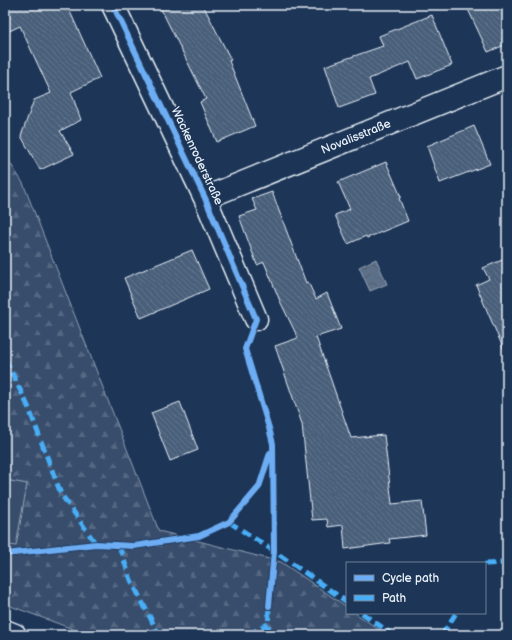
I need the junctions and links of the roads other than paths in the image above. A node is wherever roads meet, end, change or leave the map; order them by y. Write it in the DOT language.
graph roads {
  1 [pos="113,5"];
  2 [pos="507,76"];
  3 [pos="205,198"];
  4 [pos="256,319"];
  5 [pos="5,631"];
  6 [pos="15,635"];
  1 -- 3 [label="street, Wackenroderstraße"];
  2 -- 3 [label="street, Novalisstraße"];
  3 -- 4 [label="street, Wackenroderstraße"];
  5 -- 6 [label="street"];
}
